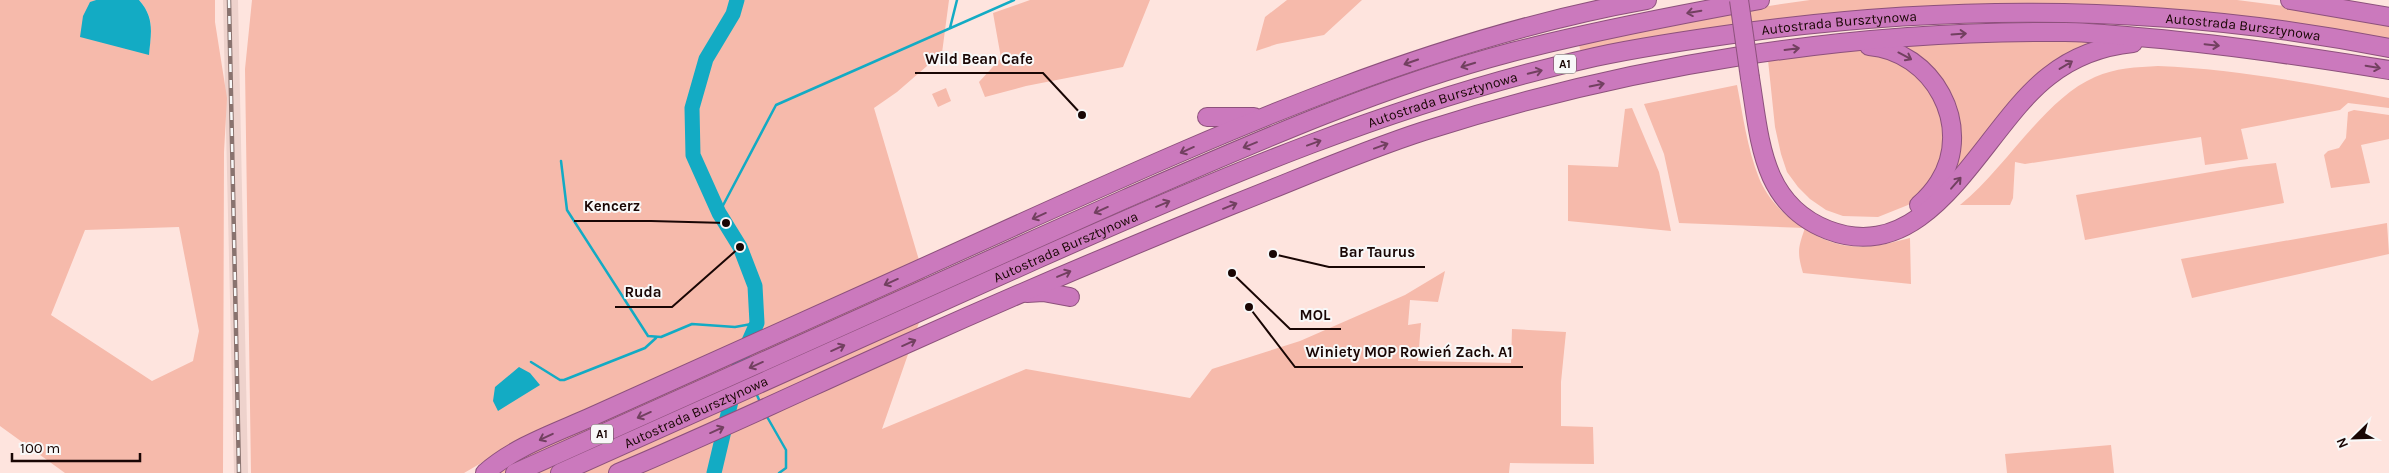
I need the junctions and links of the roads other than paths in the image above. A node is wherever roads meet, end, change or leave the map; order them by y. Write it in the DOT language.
graph roads {
  1 [pos="1590,0"];
  2 [pos="1647,0"];
  3 [pos="1739,0"];
  4 [pos="1750,0"];
  5 [pos="1760,0"];
  6 [pos="2290,0"];
  7 [pos="2351,0"];
  8 [pos="2389,9"];
  9 [pos="2389,17"];
  10 [pos="1542,24"];
  11 [pos="2163,40"];
  12 [pos="1841,43"];
  13 [pos="2389,48"];
  14 [pos="2389,70"];
  15 [pos="1755,76"];
  16 [pos="1207,117"];
  17 [pos="1264,117"];
  18 [pos="1019,294"];
  19 [pos="1070,297"];
  20 [pos="485,473"];
  21 [pos="516,473"];
  22 [pos="560,473"];
  23 [pos="618,473"];
  1 -- 10 [label="highway"];
  2 -- 10 [label="highway"];
  3 -- 15 [label="highway, bridge"];
  4 -- 15 [label="highway"];
  5 -- 21 [label="highway, Autostrada Bursztynowa / A1, one-way"];
  6 -- 9 [label="highway"];
  7 -- 8 [label="highway"];
  10 -- 17 [label="highway, one-way"];
  12 -- 11 [label="highway, one-way"];
  11 -- 14 [label="highway, one-way"];
  15 -- 11 [label="highway, one-way"];
  12 -- 15 [label="highway, one-way"];
  18 -- 12 [label="highway, one-way"];
  22 -- 13 [label="highway, Autostrada Bursztynowa / A1, one-way"];
  16 -- 17 [label="highway"];
  17 -- 20 [label="highway, one-way"];
  18 -- 19 [label="highway"];
  23 -- 18 [label="highway, one-way"];
}
